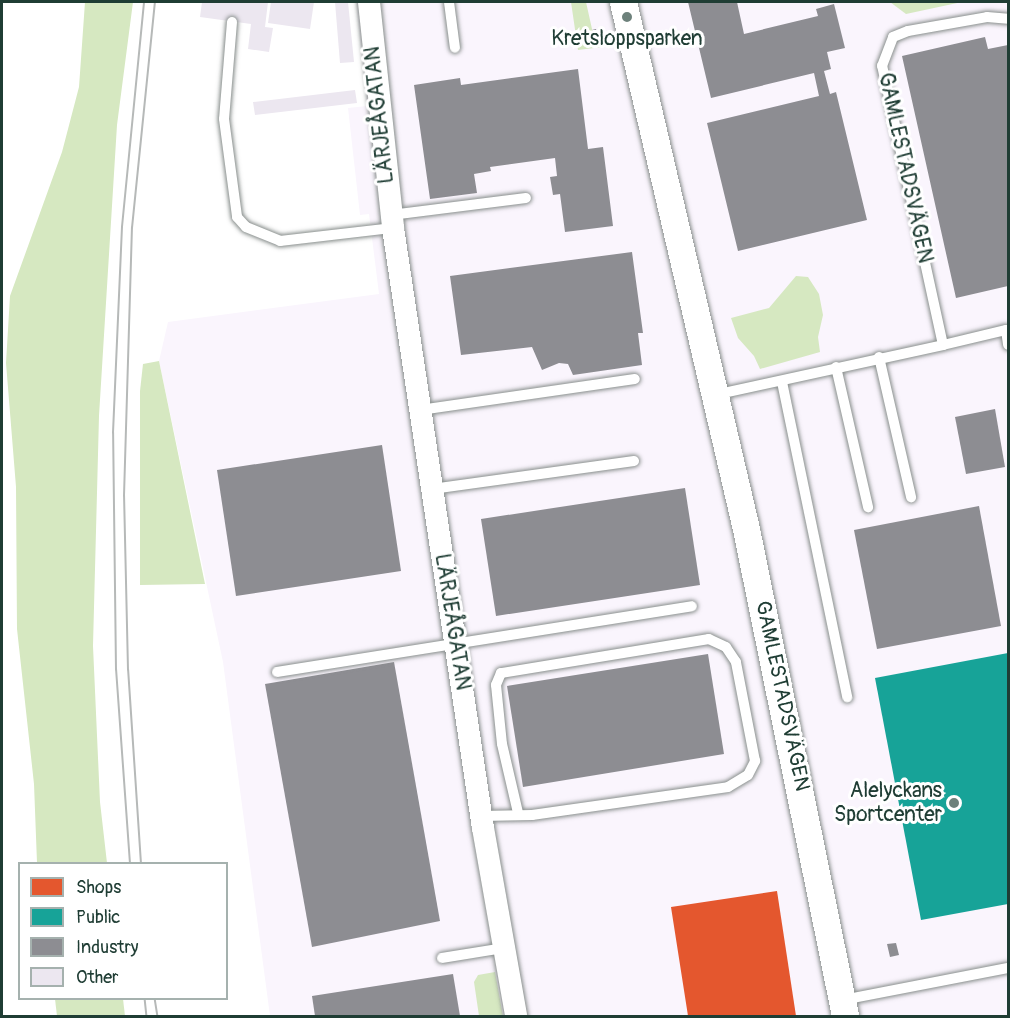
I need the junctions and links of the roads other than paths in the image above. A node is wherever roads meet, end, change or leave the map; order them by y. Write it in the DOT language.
graph roads {
  1 [pos="369,2"];
  2 [pos="448,2"];
  3 [pos="623,2"];
  4 [pos="1008,19"];
  5 [pos="232,22"];
  6 [pos="454,48"];
  7 [pos="526,198"];
  8 [pos="392,221"];
  9 [pos="1007,329"];
  10 [pos="943,345"];
  11 [pos="1008,345"];
  12 [pos="879,357"];
  13 [pos="836,367"];
  14 [pos="635,379"];
  15 [pos="782,382"];
  16 [pos="714,395"];
  17 [pos="420,410"];
  18 [pos="634,461"];
  19 [pos="432,489"];
  20 [pos="911,496"];
  21 [pos="868,507"];
  22 [pos="692,606"];
  23 [pos="455,641"];
  24 [pos="277,672"];
  25 [pos="847,697"];
  26 [pos="518,813"];
  27 [pos="481,816"];
  28 [pos="504,948"];
  29 [pos="442,958"];
  30 [pos="1008,968"];
  31 [pos="844,1008"];
  32 [pos="516,1017"];
  1 -- 8 [label="street, LÄRJEÅGATAN"];
  2 -- 6 [label="lane"];
  3 -- 16 [label="street, GAMLESTADSVÄGEN"];
  4 -- 10 [label="lane, GAMLESTADSVÄGEN"];
  5 -- 8 [label="lane"];
  7 -- 8 [label="lane"];
  8 -- 17 [label="street, LÄRJEÅGATAN"];
  9 -- 10 [label="lane"];
  9 -- 11 [label="lane"];
  10 -- 12 [label="lane"];
  12 -- 13 [label="lane"];
  12 -- 20 [label="lane"];
  13 -- 15 [label="lane"];
  13 -- 21 [label="lane"];
  14 -- 17 [label="lane"];
  15 -- 16 [label="lane"];
  15 -- 25 [label="lane"];
  16 -- 31 [label="street, GAMLESTADSVÄGEN"];
  17 -- 19 [label="street, LÄRJEÅGATAN"];
  18 -- 19 [label="lane"];
  19 -- 23 [label="street, LÄRJEÅGATAN"];
  22 -- 23 [label="lane"];
  23 -- 24 [label="lane"];
  23 -- 27 [label="street, LÄRJEÅGATAN"];
  26 -- 26 [label="lane"];
  26 -- 27 [label="lane"];
  27 -- 28 [label="street, LÄRJEÅGATAN"];
  28 -- 29 [label="lane"];
  28 -- 32 [label="street, LÄRJEÅGATAN"];
  30 -- 31 [label="lane, GAMLESTADSVÄGEN"];
}
